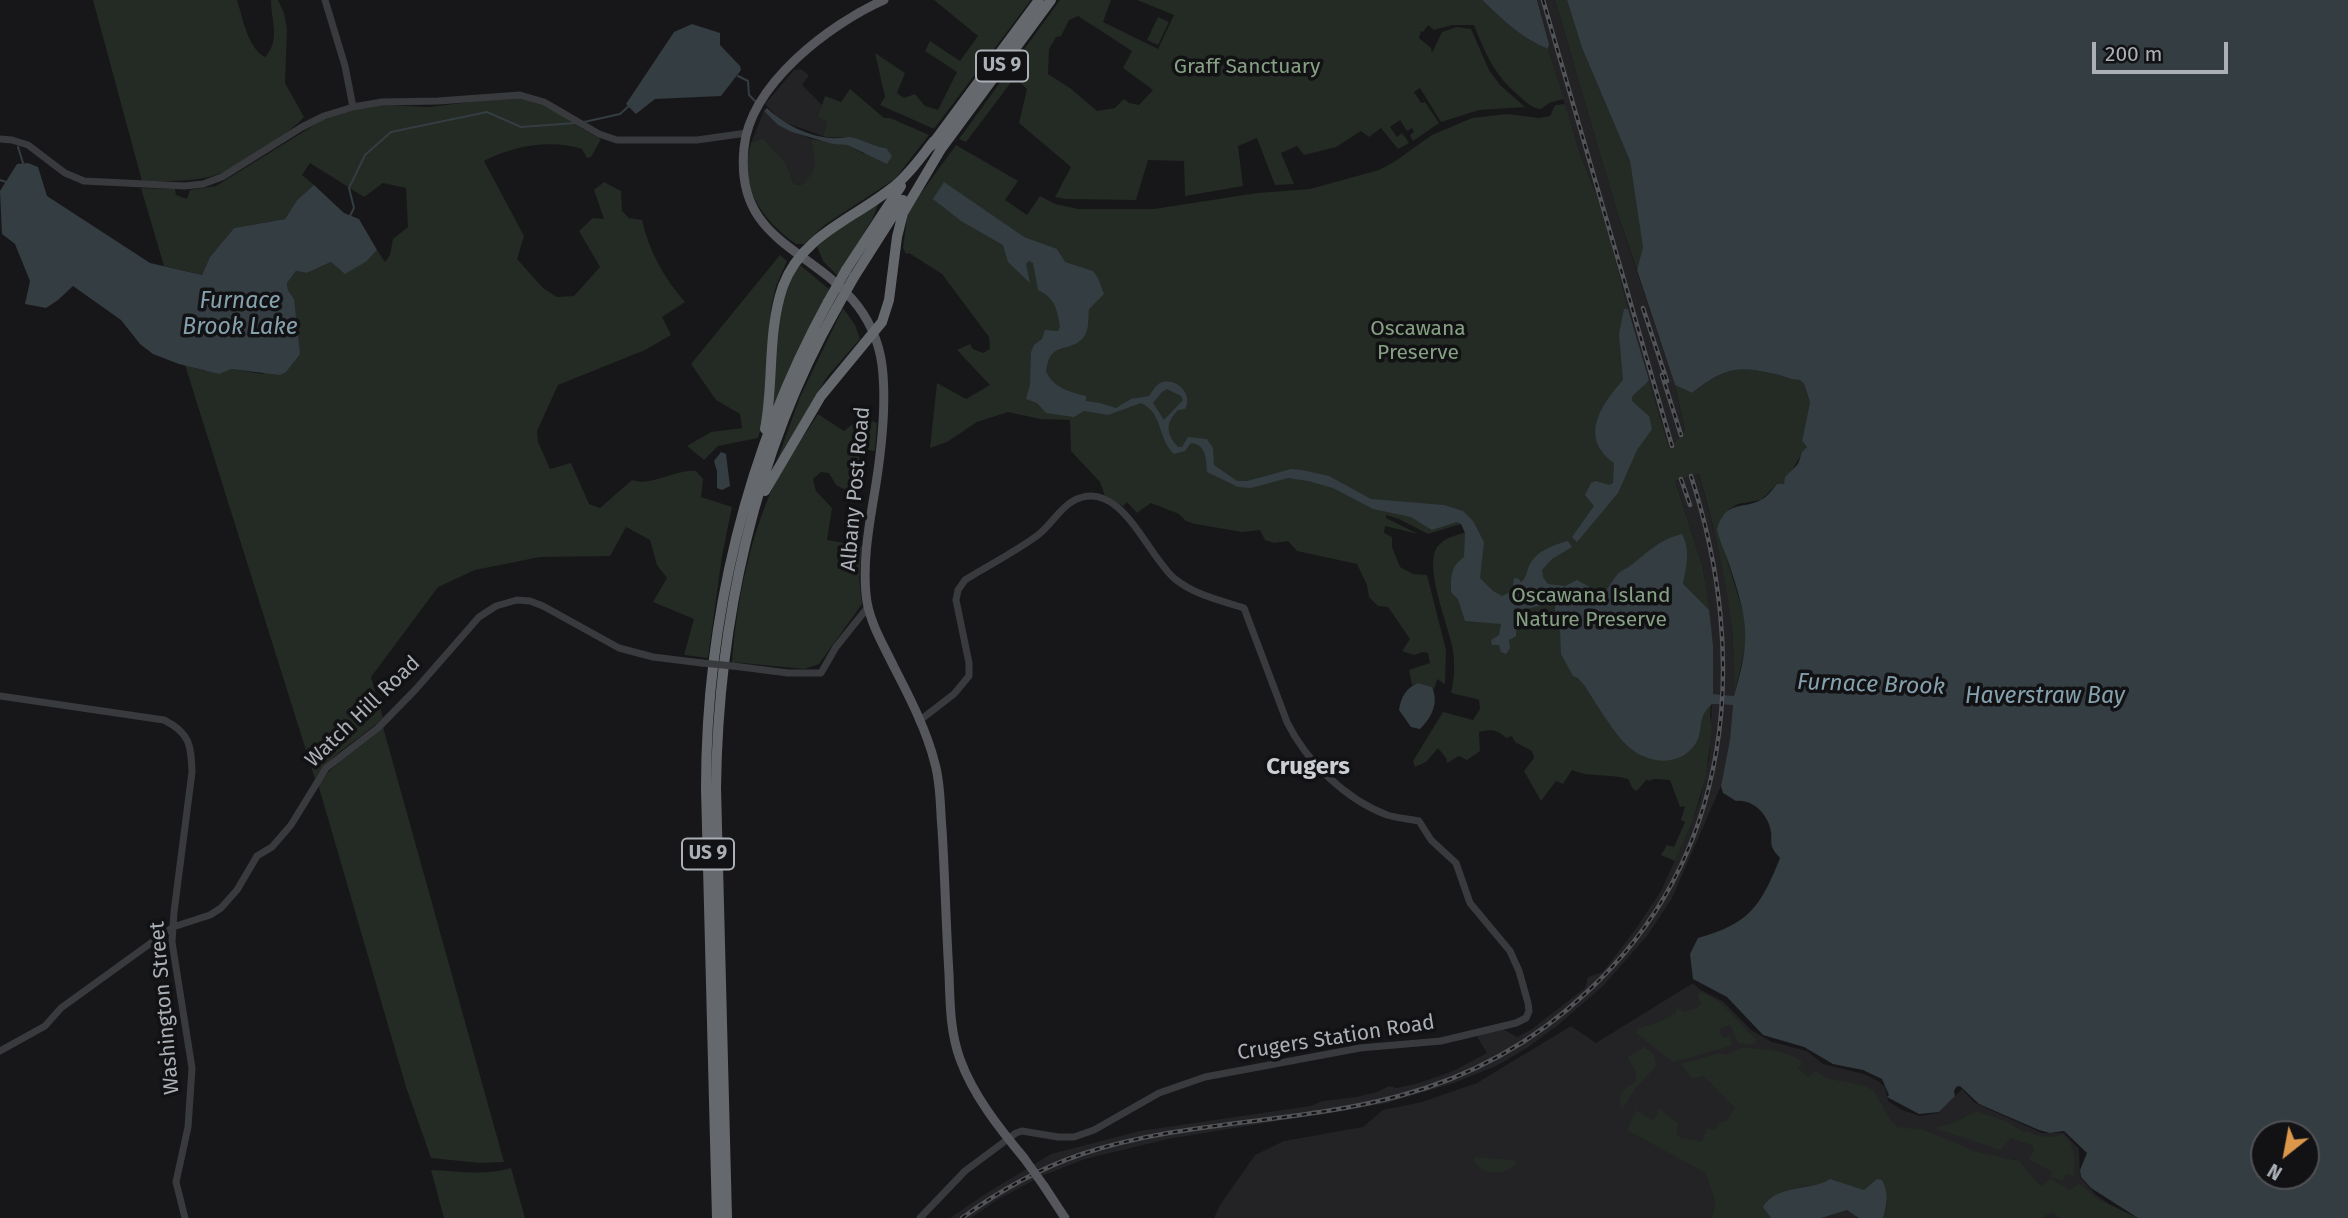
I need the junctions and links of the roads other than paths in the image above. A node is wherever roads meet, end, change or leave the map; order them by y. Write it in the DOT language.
graph roads {
  1 [pos="324,0"];
  2 [pos="884,0"];
  3 [pos="1039,0"];
  4 [pos="1051,0"];
  5 [pos="872,2"];
  6 [pos="353,107"];
  7 [pos="948,131"];
  8 [pos="747,133"];
  9 [pos="0,139"];
  10 [pos="939,142"];
  11 [pos="799,256"];
  12 [pos="832,306"];
  13 [pos="873,334"];
  14 [pos="748,494"];
  15 [pos="743,555"];
  16 [pos="868,607"];
  17 [pos="0,696"];
  18 [pos="919,721"];
  19 [pos="173,927"];
  20 [pos="0,1051"];
  21 [pos="1008,1138"];
  22 [pos="185,1218"];
  23 [pos="717,1218"];
  24 [pos="727,1218"];
  25 [pos="920,1218"];
  26 [pos="1065,1218"];
  1 -- 6 [label="street"];
  2 -- 5 [label="main road, Albany Post Road"];
  3 -- 7 [label="highway, US 9"];
  4 -- 7 [label="highway, US 9"];
  5 -- 8 [label="main road, Albany Post Road"];
  6 -- 8 [label="street"];
  6 -- 9 [label="street"];
  7 -- 10 [label="highway, US 9"];
  8 -- 11 [label="main road, Albany Post Road"];
  10 -- 11 [label="highway"];
  10 -- 12 [label="highway, US 9, bridge"];
  10 -- 13 [label="highway"];
  11 -- 13 [label="main road, Albany Post Road"];
  11 -- 14 [label="highway"];
  12 -- 14 [label="highway, US 9"];
  12 -- 15 [label="highway, US 9"];
  13 -- 15 [label="highway"];
  13 -- 16 [label="main road, Albany Post Road"];
  14 -- 23 [label="highway, US 9"];
  15 -- 24 [label="highway, US 9"];
  16 -- 18 [label="main road, Albany Post Road"];
  16 -- 19 [label="street, Watch Hill Road, bridge"];
  17 -- 19 [label="street, Washington Street"];
  18 -- 21 [label="main road, Albany Post Road"];
  18 -- 21 [label="street, Crugers Station Road"];
  19 -- 20 [label="street, Watch Hill Road"];
  19 -- 22 [label="street, Washington Street"];
  21 -- 25 [label="street"];
  21 -- 26 [label="main road, Albany Post Road, bridge"];
}
